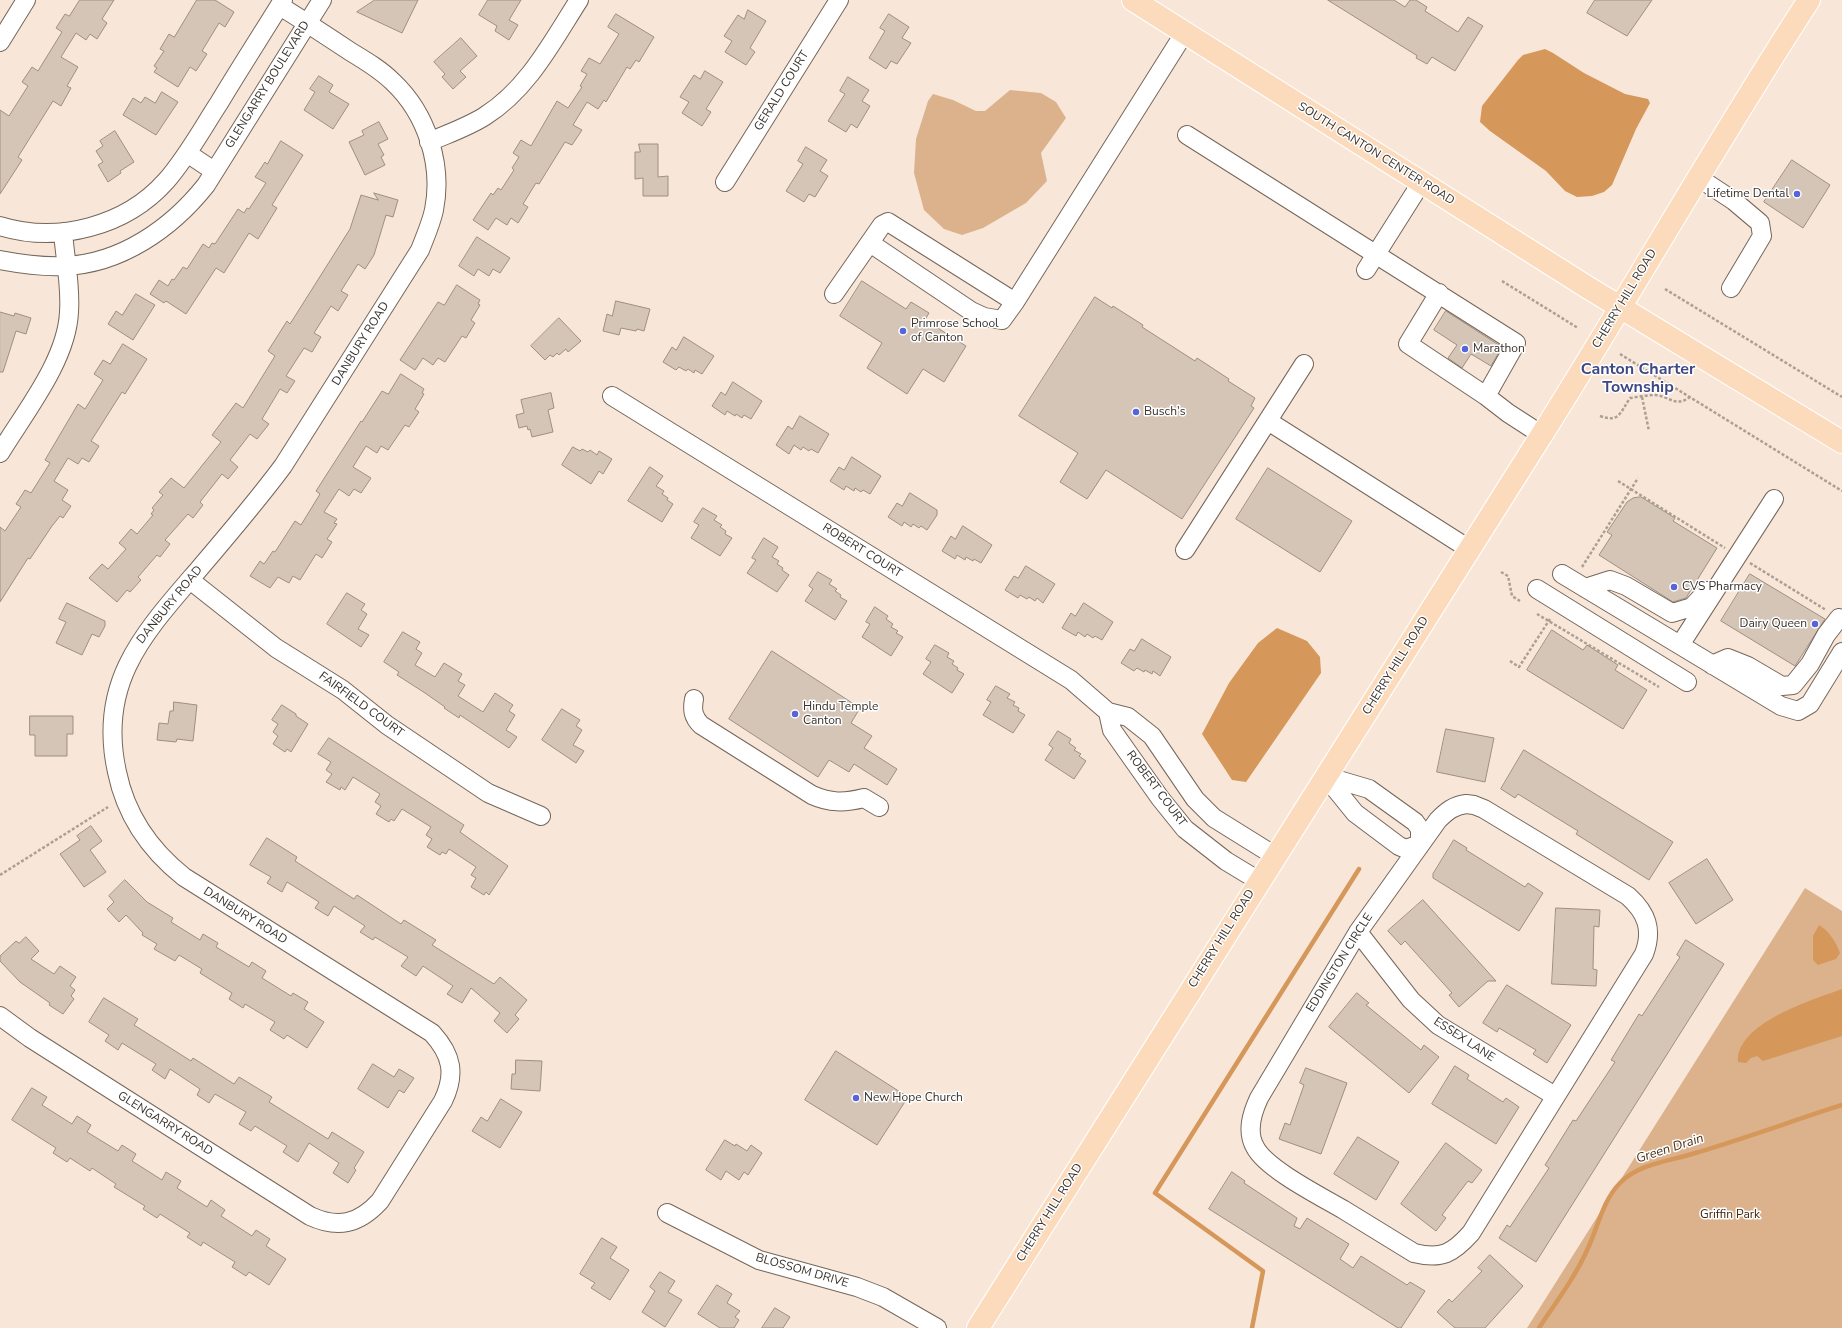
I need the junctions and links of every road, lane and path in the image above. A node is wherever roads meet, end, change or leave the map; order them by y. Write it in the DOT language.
graph roads {
  1 [pos="26,0"];
  2 [pos="322,0"];
  3 [pos="579,0"];
  4 [pos="839,0"];
  5 [pos="1133,0"];
  6 [pos="1809,0"];
  7 [pos="282,3"];
  8 [pos="308,24"];
  9 [pos="1185,32"];
  10 [pos="0,42"];
  11 [pos="1187,135"];
  12 [pos="429,142"];
  13 [pos="187,154"];
  14 [pos="214,171"];
  15 [pos="1699,178"];
  16 [pos="725,182"];
  17 [pos="1422,183"];
  18 [pos="0,226"];
  19 [pos="63,232"];
  20 [pos="870,243"];
  21 [pos="1376,254"];
  22 [pos="0,260"];
  23 [pos="66,266"];
  24 [pos="1366,270"];
  25 [pos="1502,281"];
  26 [pos="1731,288"];
  27 [pos="1665,289"];
  28 [pos="834,294"];
  29 [pos="1439,294"];
  30 [pos="1015,302"];
  31 [pos="1620,307"];
  32 [pos="1578,328"];
  33 [pos="1620,354"];
  34 [pos="1304,364"];
  35 [pos="612,396"];
  36 [pos="1486,396"];
  37 [pos="1642,397"];
  38 [pos="1690,397"];
  39 [pos="1842,397"];
  40 [pos="1600,416"];
  41 [pos="1268,421"];
  42 [pos="1649,431"];
  43 [pos="1542,435"];
  44 [pos="1842,442"];
  45 [pos="0,453"];
  46 [pos="1638,478"];
  47 [pos="1618,481"];
  48 [pos="1632,489"];
  49 [pos="1842,491"];
  50 [pos="1774,499"];
  51 [pos="1726,548"];
  52 [pos="1469,549"];
  53 [pos="1185,550"];
  54 [pos="1746,561"];
  55 [pos="1728,571"];
  56 [pos="1500,572"];
  57 [pos="1575,578"];
  58 [pos="190,580"];
  59 [pos="1538,589"];
  60 [pos="1520,601"];
  61 [pos="1537,614"];
  62 [pos="1552,615"];
  63 [pos="1834,615"];
  64 [pos="1549,620"];
  65 [pos="1680,646"];
  66 [pos="1842,652"];
  67 [pos="1510,661"];
  68 [pos="1712,665"];
  69 [pos="1688,682"];
  70 [pos="1659,687"];
  71 [pos="694,699"];
  72 [pos="1108,712"];
  73 [pos="1326,776"];
  74 [pos="108,807"];
  75 [pos="879,807"];
  76 [pos="541,816"];
  77 [pos="1420,844"];
  78 [pos="1275,856"];
  79 [pos="0,875"];
  80 [pos="1259,882"];
  81 [pos="1358,932"];
  82 [pos="0,1016"];
  83 [pos="1554,1096"];
  84 [pos="667,1213"];
  85 [pos="335,1223"];
  86 [pos="937,1328"];
  87 [pos="978,1328"];
  1 -- 10 [label="street"];
  2 -- 8 [label="street, GLENGARRY BOULEVARD"];
  3 -- 12 [label="street"];
  4 -- 16 [label="street, GERALD COURT"];
  5 -- 9 [label="main road, SOUTH CANTON CENTER ROAD"];
  6 -- 15 [label="main road, CHERRY HILL ROAD"];
  7 -- 8 [label="street, DANBURY ROAD"];
  7 -- 13 [label="street"];
  8 -- 12 [label="street, DANBURY ROAD"];
  8 -- 14 [label="street, GLENGARRY BOULEVARD"];
  9 -- 17 [label="main road, SOUTH CANTON CENTER ROAD"];
  9 -- 30 [label="street"];
  11 -- 21 [label="street"];
  12 -- 58 [label="street, DANBURY ROAD"];
  13 -- 14 [label="street"];
  13 -- 19 [label="street"];
  14 -- 23 [label="street, GLENGARRY BOULEVARD"];
  15 -- 26 [label="street"];
  15 -- 31 [label="main road, CHERRY HILL ROAD"];
  17 -- 21 [label="street"];
  17 -- 31 [label="main road, SOUTH CANTON CENTER ROAD"];
  18 -- 19 [label="street"];
  19 -- 23 [label="street"];
  20 -- 28 [label="street"];
  20 -- 30 [label="street"];
  20 -- 30 [label="street"];
  21 -- 24 [label="street"];
  21 -- 29 [label="street"];
  22 -- 23 [label="street, GLENGARRY BOULEVARD"];
  23 -- 45 [label="street"];
  25 -- 32 [label="path"];
  27 -- 39 [label="path"];
  29 -- 36 [label="street"];
  29 -- 36 [label="street"];
  31 -- 43 [label="main road, CHERRY HILL ROAD"];
  31 -- 44 [label="main road, SOUTH CANTON CENTER ROAD"];
  33 -- 38 [label="path"];
  34 -- 41 [label="street"];
  35 -- 72 [label="street, ROBERT COURT"];
  36 -- 43 [label="street"];
  37 -- 38 [label="path"];
  37 -- 40 [label="path"];
  37 -- 42 [label="path"];
  38 -- 49 [label="path"];
  41 -- 52 [label="street"];
  41 -- 53 [label="street"];
  43 -- 52 [label="main road, CHERRY HILL ROAD"];
  46 -- 48 [label="path"];
  47 -- 48 [label="path"];
  48 -- 51 [label="path"];
  48 -- 57 [label="path"];
  50 -- 55 [label="street"];
  52 -- 73 [label="main road, CHERRY HILL ROAD"];
  54 -- 63 [label="path"];
  55 -- 57 [label="street"];
  55 -- 65 [label="street"];
  56 -- 60 [label="path"];
  57 -- 65 [label="street"];
  58 -- 76 [label="street, FAIRFIELD COURT"];
  58 -- 85 [label="street, DANBURY ROAD"];
  59 -- 69 [label="street"];
  61 -- 64 [label="path"];
  62 -- 64 [label="path"];
  63 -- 68 [label="street"];
  64 -- 67 [label="path"];
  64 -- 70 [label="path"];
  65 -- 68 [label="street"];
  66 -- 68 [label="street"];
  71 -- 75 [label="street"];
  72 -- 78 [label="street, ROBERT COURT"];
  72 -- 80 [label="street, ROBERT COURT"];
  73 -- 77 [label="street"];
  73 -- 77 [label="street"];
  73 -- 78 [label="main road, CHERRY HILL ROAD"];
  74 -- 79 [label="path"];
  77 -- 81 [label="street, EDDINGTON CIRCLE"];
  77 -- 83 [label="street, EDDINGTON CIRCLE"];
  78 -- 80 [label="main road, CHERRY HILL ROAD"];
  80 -- 87 [label="main road, CHERRY HILL ROAD"];
  81 -- 83 [label="street, ESSEX LANE"];
  81 -- 83 [label="street, EDDINGTON CIRCLE"];
  82 -- 85 [label="street, GLENGARRY ROAD"];
  84 -- 86 [label="street, BLOSSOM DRIVE"];
}
